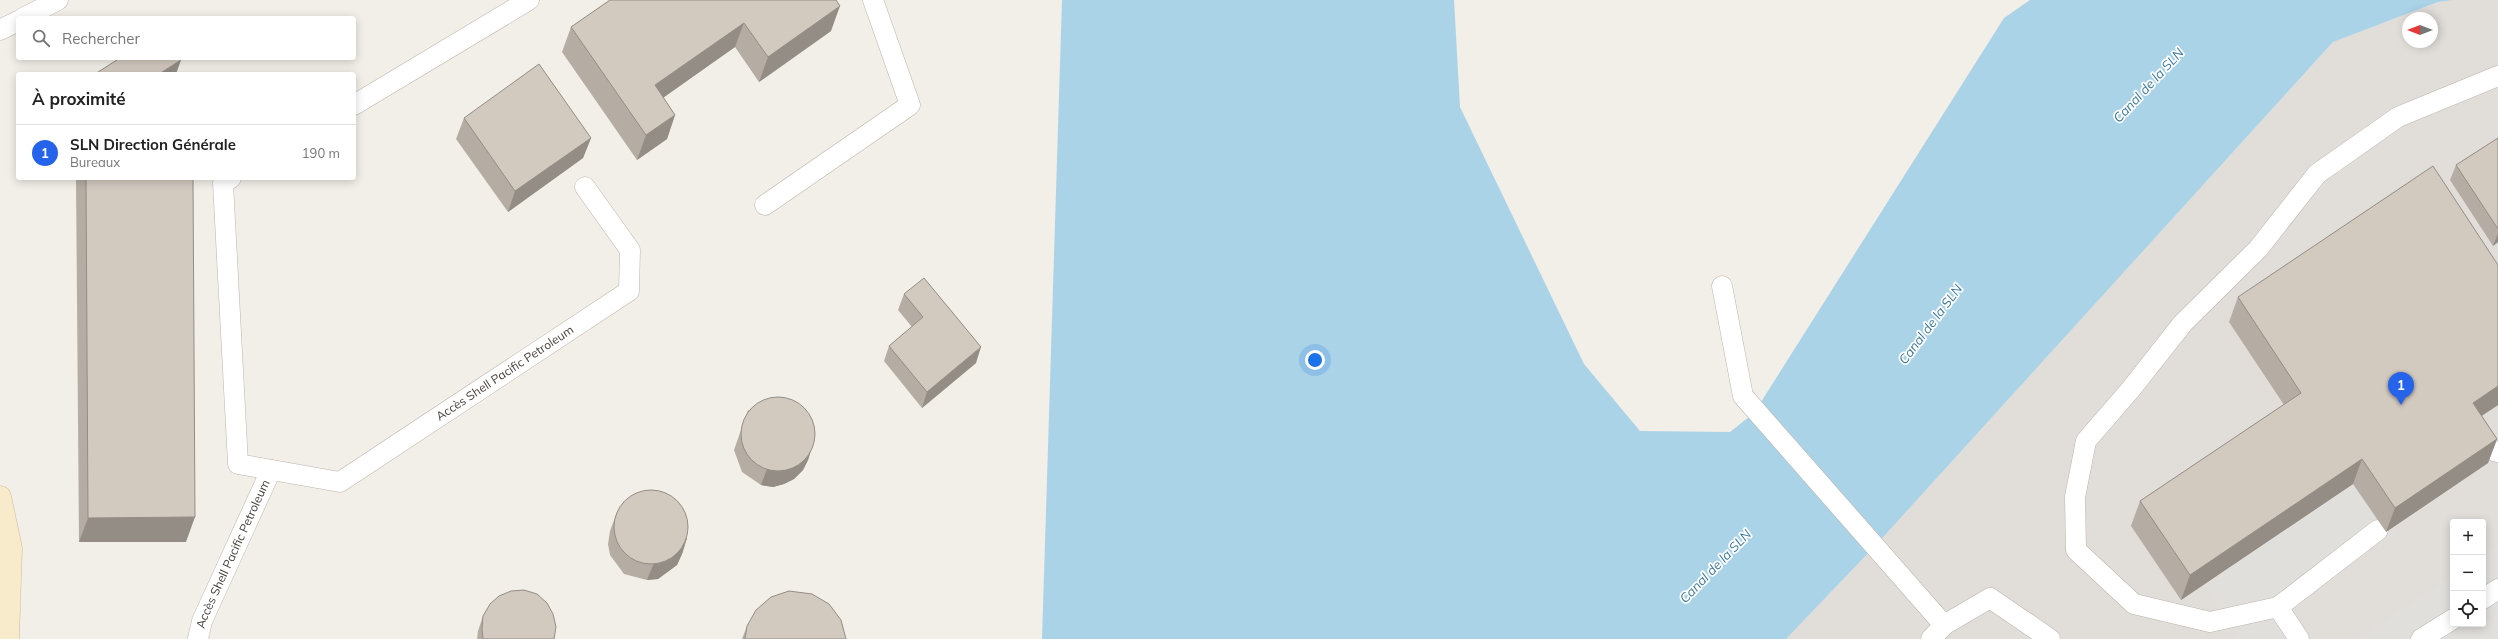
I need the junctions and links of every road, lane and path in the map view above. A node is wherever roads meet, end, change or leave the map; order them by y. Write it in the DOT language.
graph roads {
  1 [pos="58,0"];
  2 [pos="526,0"];
  3 [pos="873,0"];
  4 [pos="27,16"];
  5 [pos="16,22"];
  6 [pos="0,30"];
  7 [pos="2498,76"];
  8 [pos="356,104"];
  9 [pos="228,180"];
  10 [pos="585,187"];
  11 [pos="765,205"];
  12 [pos="1722,286"];
  13 [pos="271,470"];
  14 [pos="0,497"];
  15 [pos="2378,530"];
  16 [pos="2498,589"];
  17 [pos="2486,597"];
  18 [pos="2278,607"];
  19 [pos="2450,620"];
  20 [pos="1944,625"];
  21 [pos="8,639"];
  22 [pos="198,639"];
  23 [pos="1931,639"];
  24 [pos="2050,639"];
  25 [pos="2299,639"];
  26 [pos="2422,639"];
  1 -- 4 [label="lane"];
  2 -- 8 [label="lane"];
  3 -- 11 [label="lane"];
  5 -- 6 [label="lane"];
  7 -- 18 [label="lane"];
  9 -- 13 [label="lane, Accès Shell Pacific Petroleum"];
  10 -- 13 [label="lane, Accès Shell Pacific Petroleum"];
  12 -- 20 [label="lane"];
  13 -- 22 [label="lane, Accès Shell Pacific Petroleum"];
  14 -- 21 [label="street"];
  15 -- 18 [label="lane"];
  16 -- 17 [label="lane"];
  18 -- 25 [label="lane"];
  19 -- 26 [label="lane"];
  20 -- 23 [label="lane"];
  20 -- 24 [label="lane"];
}
